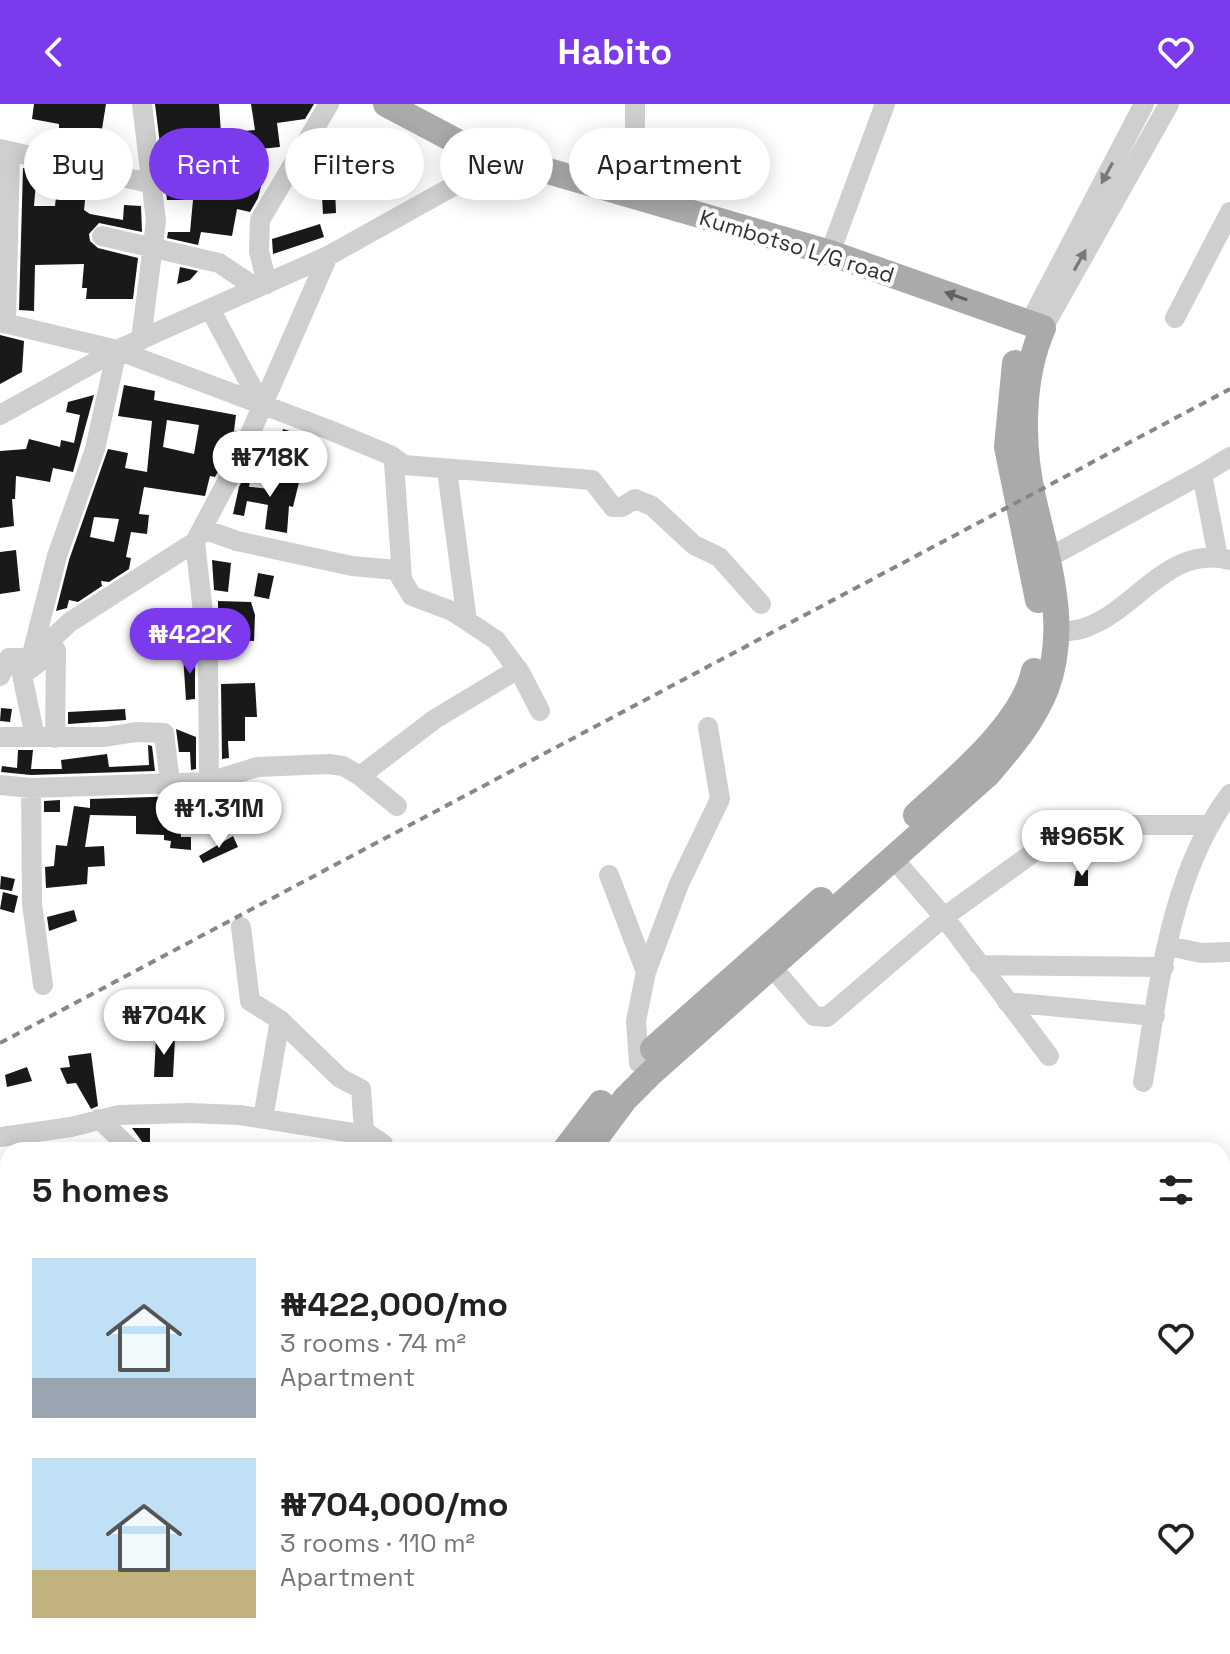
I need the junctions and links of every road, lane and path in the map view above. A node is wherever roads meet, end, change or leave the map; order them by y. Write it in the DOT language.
graph roads {
  1 [pos="142,104"];
  2 [pos="329,104"];
  3 [pos="635,104"];
  4 [pos="885,104"];
  5 [pos="1144,104"];
  6 [pos="1169,104"];
  7 [pos="399,108"];
  8 [pos="635,128"];
  9 [pos="440,131"];
  10 [pos="5,151"];
  11 [pos="149,183"];
  12 [pos="440,194"];
  13 [pos="152,200"];
  14 [pos="642,200"];
  15 [pos="1230,212"];
  16 [pos="102,236"];
  17 [pos="154,249"];
  18 [pos="830,253"];
  19 [pos="328,256"];
  20 [pos="261,286"];
  21 [pos="210,309"];
  22 [pos="1175,318"];
  23 [pos="3,323"];
  24 [pos="1036,325"];
  25 [pos="141,340"];
  26 [pos="117,350"];
  27 [pos="262,406"];
  28 [pos="0,415"];
  29 [pos="1230,457"];
  30 [pos="394,462"];
  31 [pos="447,470"];
  32 [pos="1202,474"];
  33 [pos="199,536"];
  34 [pos="1224,559"];
  35 [pos="1040,563"];
  36 [pos="402,578"];
  37 [pos="761,604"];
  38 [pos="467,621"];
  39 [pos="1057,633"];
  40 [pos="31,658"];
  41 [pos="518,669"];
  42 [pos="0,676"];
  43 [pos="540,711"];
  44 [pos="708,727"];
  45 [pos="0,737"];
  46 [pos="360,776"];
  47 [pos="209,782"];
  48 [pos="170,783"];
  49 [pos="0,785"];
  50 [pos="31,788"];
  51 [pos="1230,794"];
  52 [pos="397,806"];
  53 [pos="1209,825"];
  54 [pos="893,858"];
  55 [pos="609,875"];
  56 [pos="944,917"];
  57 [pos="241,927"];
  58 [pos="1168,946"];
  59 [pos="1230,952"];
  60 [pos="979,965"];
  61 [pos="772,967"];
  62 [pos="1164,967"];
  63 [pos="646,972"];
  64 [pos="43,985"];
  65 [pos="1007,1002"];
  66 [pos="1155,1016"];
  67 [pos="280,1020"];
  68 [pos="1049,1056"];
  69 [pos="639,1063"];
  70 [pos="1143,1082"];
  71 [pos="263,1118"];
  72 [pos="99,1119"];
  73 [pos="366,1135"];
  74 [pos="0,1137"];
  75 [pos="121,1142"];
  76 [pos="379,1142"];
  77 [pos="570,1142"];
  78 [pos="593,1142"];
  1 -- 11 [label="street"];
  2 -- 20 [label="street"];
  3 -- 8 [label="street"];
  4 -- 18 [label="street"];
  5 -- 24 [label="street, one-way"];
  24 -- 6 [label="street, one-way"];
  7 -- 9 [label="main road, Kumbotso L/G road"];
  10 -- 11 [label="street"];
  10 -- 23 [label="street"];
  12 -- 19 [label="street"];
  13 -- 17 [label="street"];
  14 -- 18 [label="main road, Kumbotso L/G road"];
  15 -- 22 [label="street"];
  16 -- 17 [label="street"];
  17 -- 20 [label="street"];
  17 -- 25 [label="street"];
  24 -- 18 [label="main road, Kumbotso L/G road, one-way"];
  19 -- 20 [label="street"];
  19 -- 27 [label="street"];
  20 -- 21 [label="street"];
  21 -- 25 [label="street"];
  21 -- 27 [label="street"];
  23 -- 26 [label="street"];
  24 -- 35 [label="main road"];
  25 -- 26 [label="street"];
  26 -- 27 [label="street"];
  26 -- 28 [label="street"];
  26 -- 40 [label="street"];
  27 -- 30 [label="street"];
  27 -- 33 [label="street"];
  29 -- 32 [label="street"];
  30 -- 31 [label="street"];
  30 -- 36 [label="street"];
  31 -- 37 [label="street"];
  31 -- 38 [label="street"];
  32 -- 34 [label="street"];
  32 -- 35 [label="street"];
  33 -- 36 [label="street"];
  33 -- 40 [label="street"];
  33 -- 47 [label="street"];
  34 -- 39 [label="street"];
  35 -- 39 [label="main road"];
  35 -- 69 [label="main road"];
  36 -- 38 [label="street"];
  38 -- 41 [label="street"];
  39 -- 54 [label="main road"];
  40 -- 42 [label="street"];
  41 -- 43 [label="street"];
  41 -- 46 [label="street"];
  44 -- 63 [label="street"];
  45 -- 48 [label="street"];
  46 -- 47 [label="street"];
  46 -- 52 [label="street"];
  47 -- 48 [label="street"];
  48 -- 50 [label="street"];
  49 -- 50 [label="street"];
  50 -- 64 [label="street"];
  51 -- 53 [label="street"];
  53 -- 56 [label="street"];
  53 -- 58 [label="street"];
  54 -- 56 [label="street"];
  54 -- 61 [label="main road"];
  55 -- 63 [label="street"];
  56 -- 60 [label="street"];
  56 -- 61 [label="street"];
  57 -- 67 [label="street"];
  58 -- 59 [label="street"];
  58 -- 62 [label="street"];
  60 -- 62 [label="street"];
  60 -- 65 [label="street"];
  61 -- 78 [label="main road"];
  62 -- 66 [label="street"];
  63 -- 69 [label="street"];
  65 -- 66 [label="street"];
  65 -- 68 [label="street"];
  66 -- 70 [label="street"];
  67 -- 71 [label="street"];
  67 -- 73 [label="street"];
  69 -- 77 [label="main road"];
  71 -- 72 [label="street"];
  71 -- 73 [label="street"];
  72 -- 74 [label="street"];
  72 -- 75 [label="street"];
  73 -- 76 [label="street"];
}
